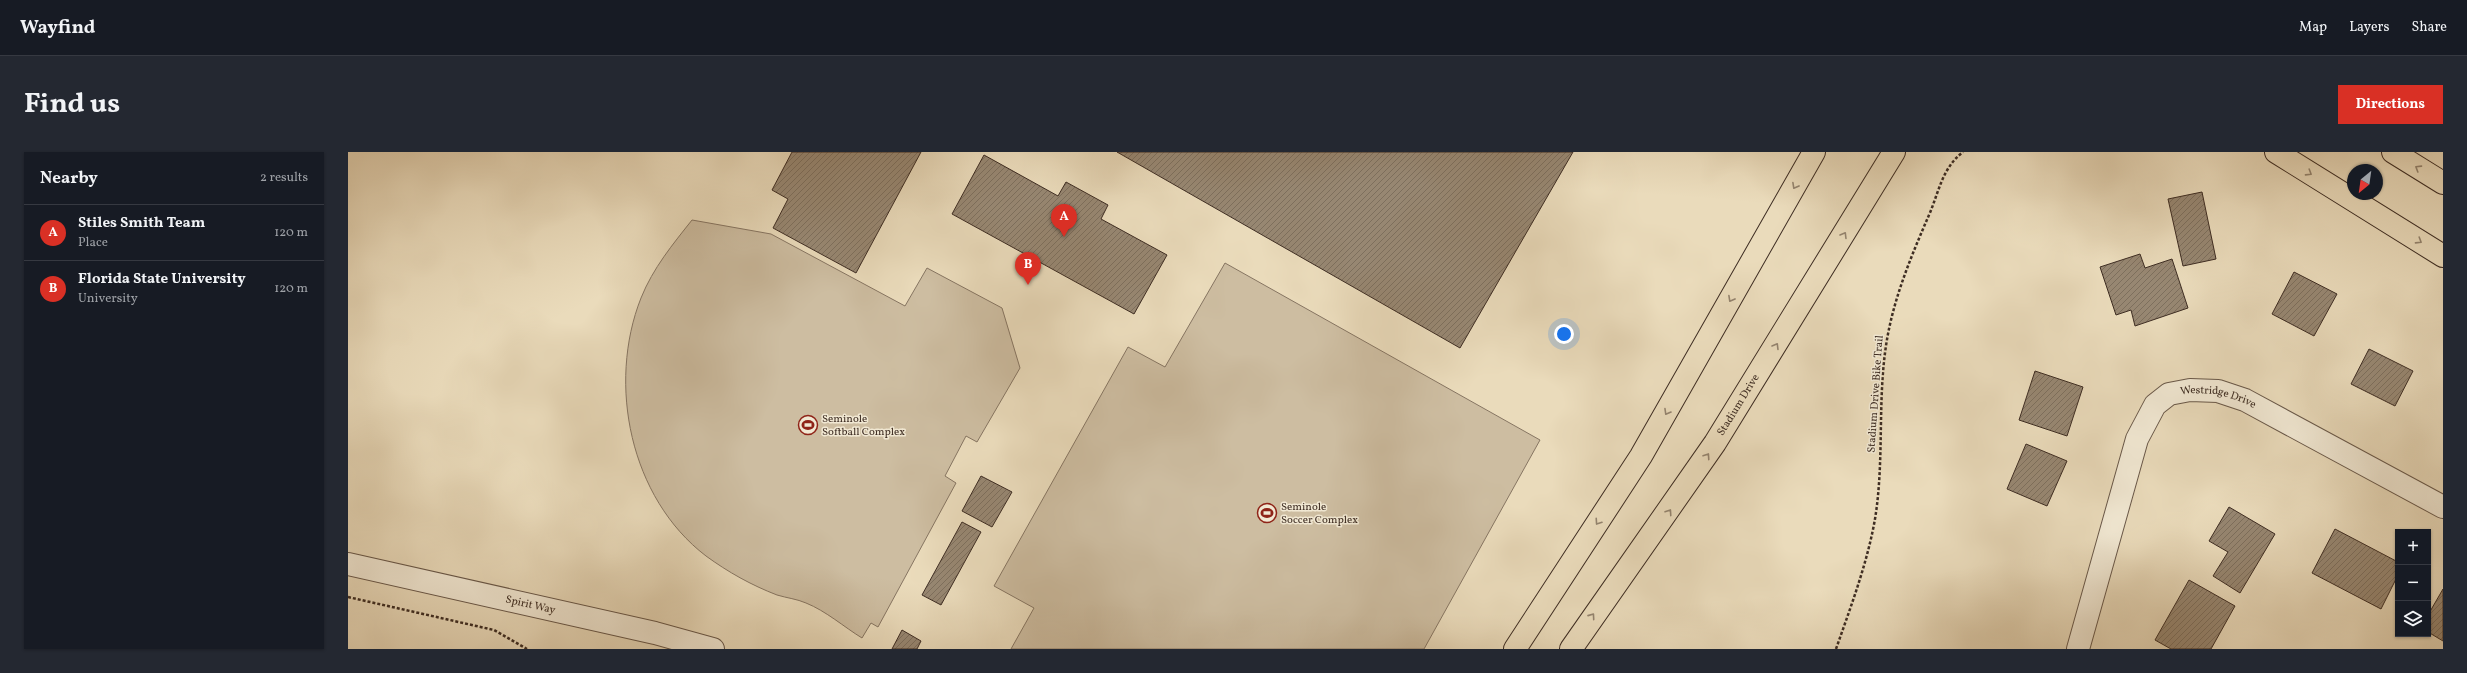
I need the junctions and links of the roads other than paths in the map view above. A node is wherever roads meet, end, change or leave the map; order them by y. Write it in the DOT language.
graph roads {
  1 [pos="1814,152"];
  2 [pos="1894,152"];
  3 [pos="2276,152"];
  4 [pos="2393,152"];
  5 [pos="2443,183"];
  6 [pos="2443,256"];
  7 [pos="2443,506"];
  8 [pos="348,564"];
  9 [pos="713,649"];
  10 [pos="1515,649"];
  11 [pos="1571,649"];
  12 [pos="2078,649"];
  1 -- 10 [label="main road, one-way"];
  11 -- 2 [label="main road, Stadium Drive, one-way"];
  3 -- 6 [label="main road, one-way"];
  5 -- 4 [label="main road, one-way"];
  7 -- 12 [label="street, Westridge Drive"];
  8 -- 9 [label="street, Spirit Way"];
}
